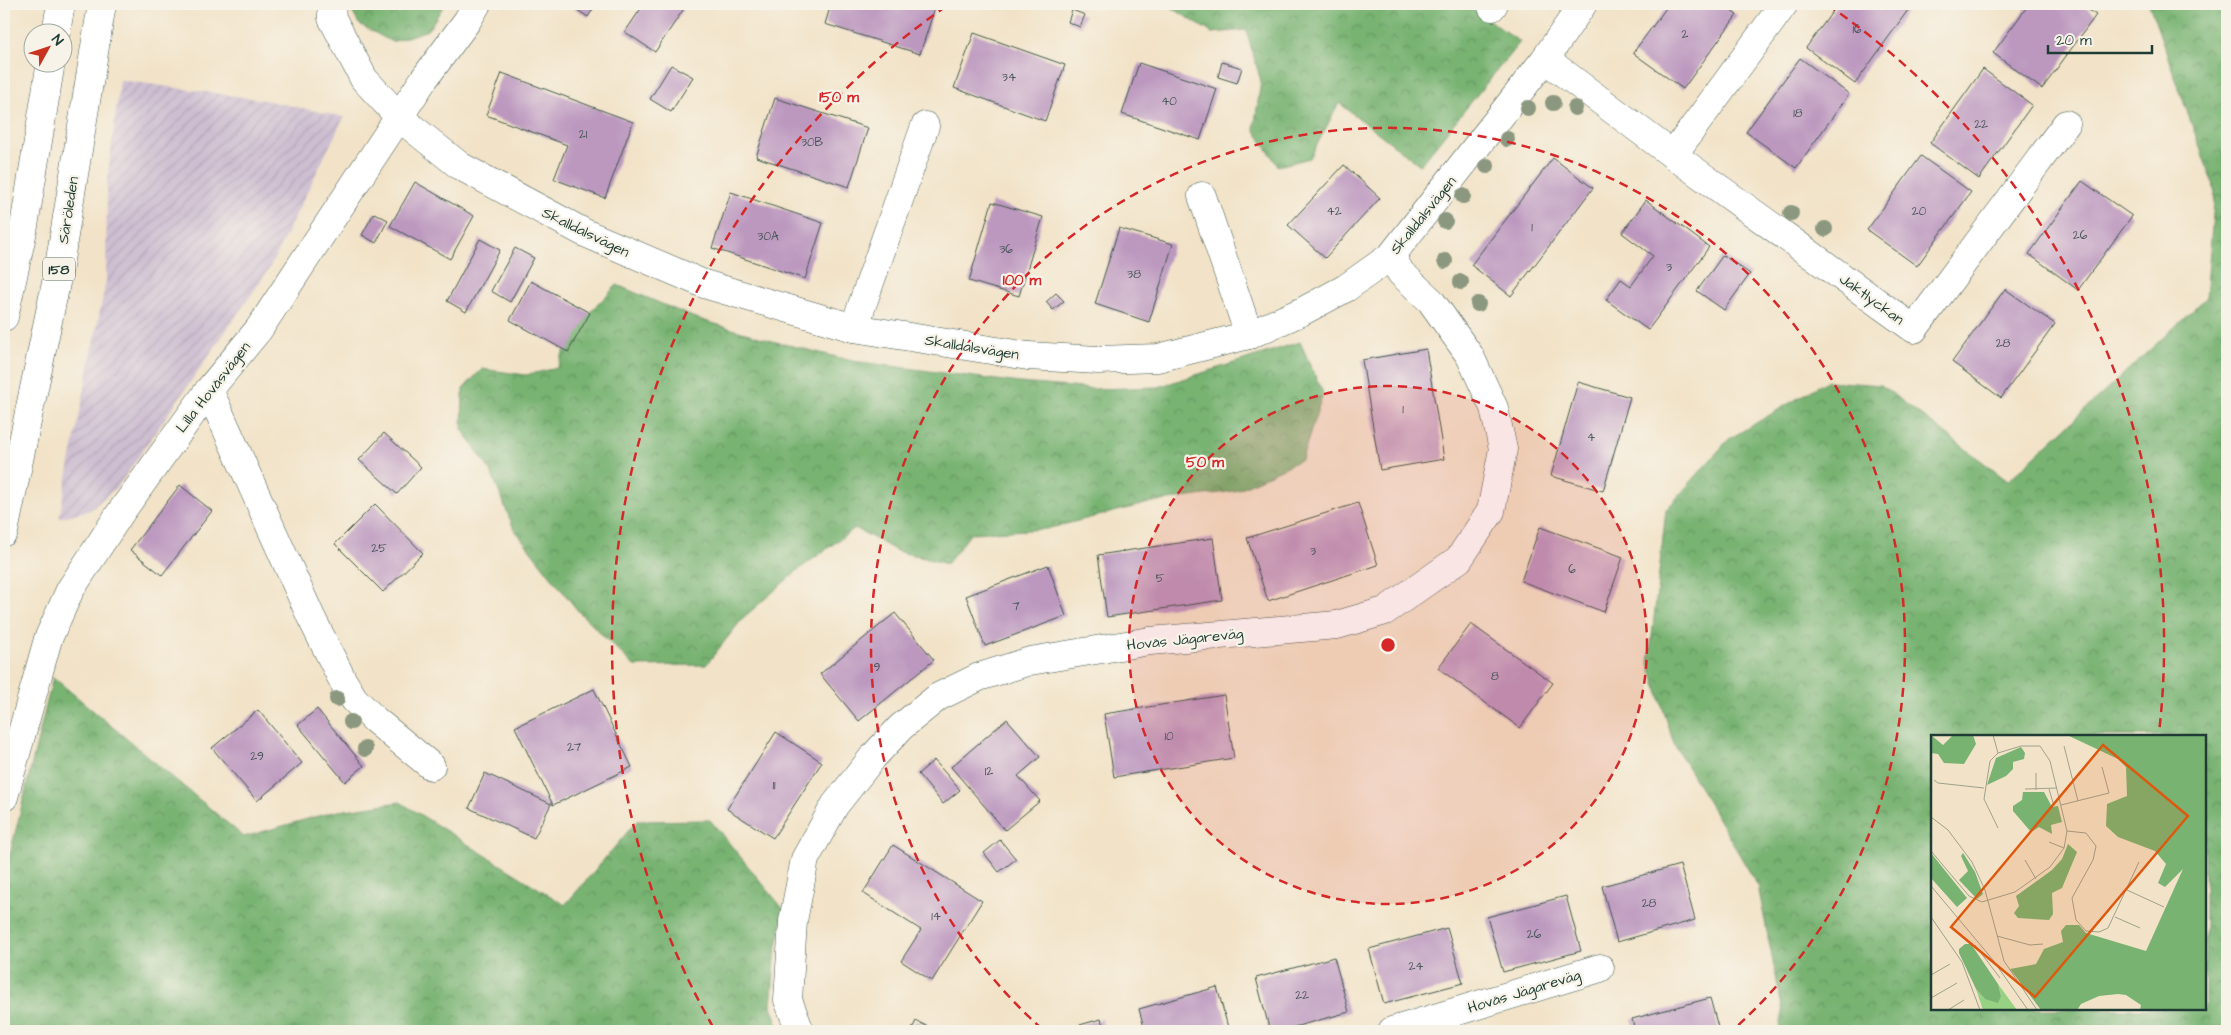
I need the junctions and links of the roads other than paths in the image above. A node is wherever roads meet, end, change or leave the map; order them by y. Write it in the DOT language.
graph roads {
  1 [pos="61,4"];
  2 [pos="102,4"];
  3 [pos="331,4"];
  4 [pos="477,4"];
  5 [pos="1583,4"];
  6 [pos="1784,4"];
  7 [pos="58,22"];
  8 [pos="1545,59"];
  9 [pos="49,72"];
  10 [pos="400,118"];
  11 [pos="2066,124"];
  12 [pos="925,126"];
  13 [pos="1673,155"];
  14 [pos="1202,196"];
  15 [pos="1391,256"];
  16 [pos="4,317"];
  17 [pos="854,328"];
  18 [pos="1249,335"];
  19 [pos="209,390"];
  20 [pos="4,532"];
  21 [pos="431,766"];
  22 [pos="4,797"];
  23 [pos="1600,968"];
  24 [pos="800,1031"];
  25 [pos="1392,1031"];
  1 -- 7 [label="street"];
  2 -- 20 [label="street, Säröleden / 158"];
  3 -- 10 [label="street, Skalldalsvägen"];
  4 -- 10 [label="street, Lilla Hovåsvägen"];
  5 -- 8 [label="street, Skalldalsvägen"];
  6 -- 13 [label="street"];
  8 -- 13 [label="street, Jaktlyckan"];
  8 -- 15 [label="street, Skalldalsvägen"];
  9 -- 16 [label="street"];
  10 -- 17 [label="street, Skalldalsvägen"];
  10 -- 19 [label="street, Lilla Hovåsvägen"];
  11 -- 13 [label="street, Jaktlyckan"];
  12 -- 17 [label="street"];
  14 -- 18 [label="street"];
  15 -- 18 [label="street, Skalldalsvägen"];
  15 -- 24 [label="street, Hovås Jägareväg"];
  17 -- 18 [label="street, Skalldalsvägen"];
  19 -- 21 [label="street"];
  19 -- 22 [label="street, Lilla Hovåsvägen"];
  23 -- 25 [label="street, Hovås Jägareväg"];
}
